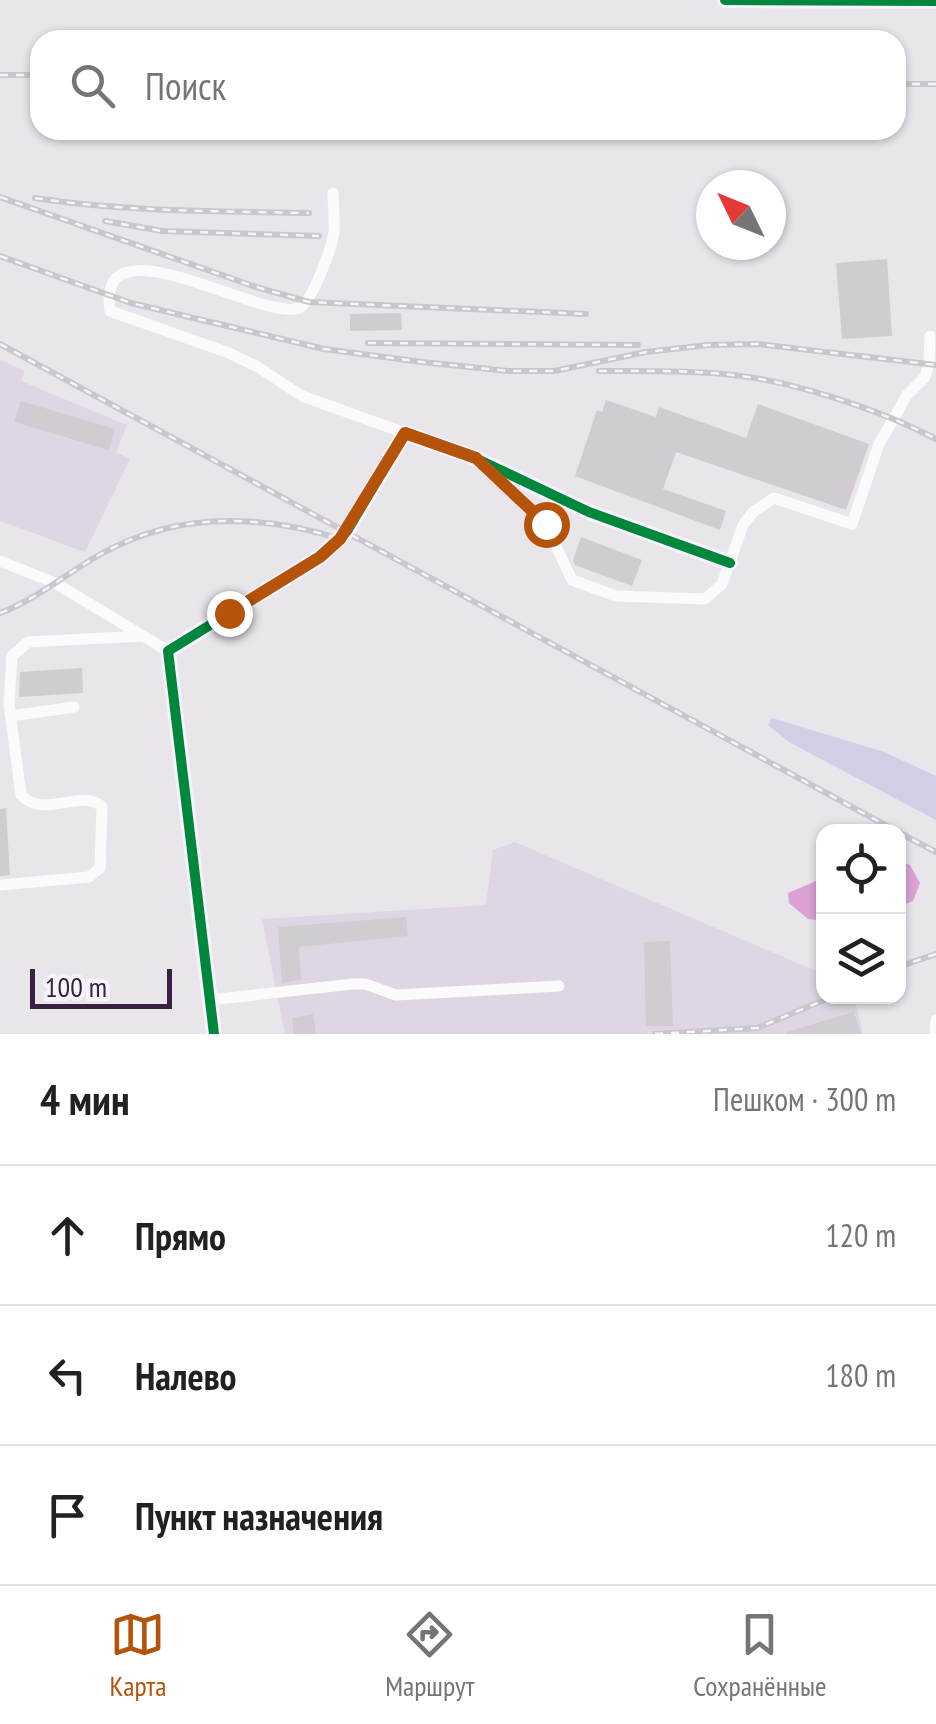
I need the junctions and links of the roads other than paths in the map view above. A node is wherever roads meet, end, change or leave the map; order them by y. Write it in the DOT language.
graph roads {
  1 [pos="724,0"];
  2 [pos="936,1"];
  3 [pos="333,193"];
  4 [pos="930,336"];
  5 [pos="932,369"];
  6 [pos="405,433"];
  7 [pos="476,458"];
  8 [pos="0,561"];
  9 [pos="730,562"];
  10 [pos="144,636"];
  11 [pos="168,651"];
  12 [pos="74,707"];
  13 [pos="6,708"];
  14 [pos="0,885"];
  15 [pos="558,986"];
  16 [pos="210,1000"];
  17 [pos="936,1020"];
  18 [pos="214,1034"];
  19 [pos="935,1034"];
  1 -- 2 [label="street"];
  3 -- 6 [label="street"];
  4 -- 5 [label="street"];
  5 -- 9 [label="street"];
  6 -- 7 [label="street"];
  6 -- 11 [label="street"];
  7 -- 9 [label="street"];
  7 -- 9 [label="street"];
  8 -- 10 [label="street"];
  10 -- 11 [label="street"];
  10 -- 13 [label="street"];
  11 -- 16 [label="street"];
  12 -- 13 [label="street"];
  13 -- 14 [label="street"];
  15 -- 16 [label="street"];
  16 -- 18 [label="street"];
  17 -- 19 [label="street"];
}
